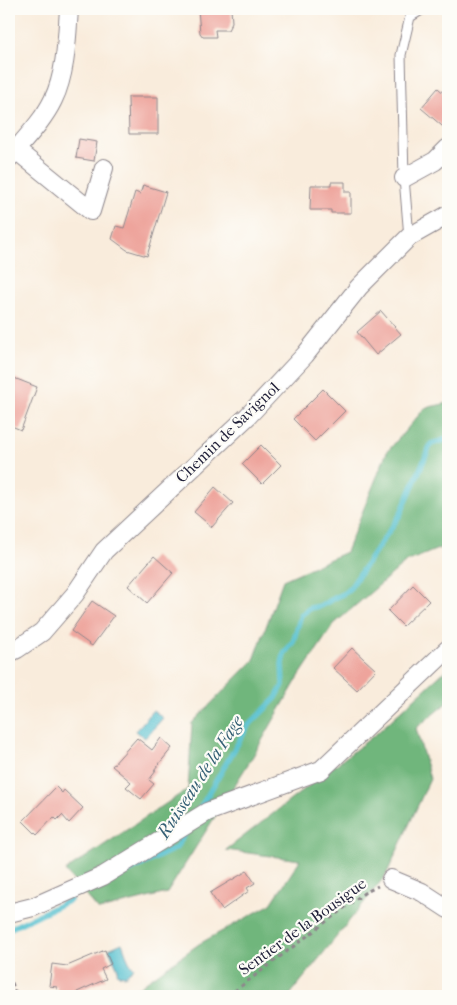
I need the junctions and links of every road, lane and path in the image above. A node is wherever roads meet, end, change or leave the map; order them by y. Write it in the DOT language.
graph roads {
  1 [pos="69,9"];
  2 [pos="424,9"];
  3 [pos="448,148"];
  4 [pos="12,154"];
  5 [pos="104,168"];
  6 [pos="404,178"];
  7 [pos="448,215"];
  8 [pos="409,237"];
  9 [pos="448,649"];
  10 [pos="9,653"];
  11 [pos="391,879"];
  12 [pos="448,909"];
  13 [pos="9,913"];
  14 [pos="9,976"];
  15 [pos="17,996"];
  16 [pos="228,996"];
  1 -- 4 [label="street"];
  2 -- 6 [label="lane"];
  3 -- 6 [label="street"];
  4 -- 5 [label="street"];
  6 -- 8 [label="lane"];
  7 -- 8 [label="street, Chemin de Savignol"];
  8 -- 10 [label="street, Chemin de Savignol"];
  9 -- 13 [label="street"];
  11 -- 12 [label="street"];
  11 -- 16 [label="path, Sentier de la Bousigue"];
  14 -- 15 [label="path"];
}
